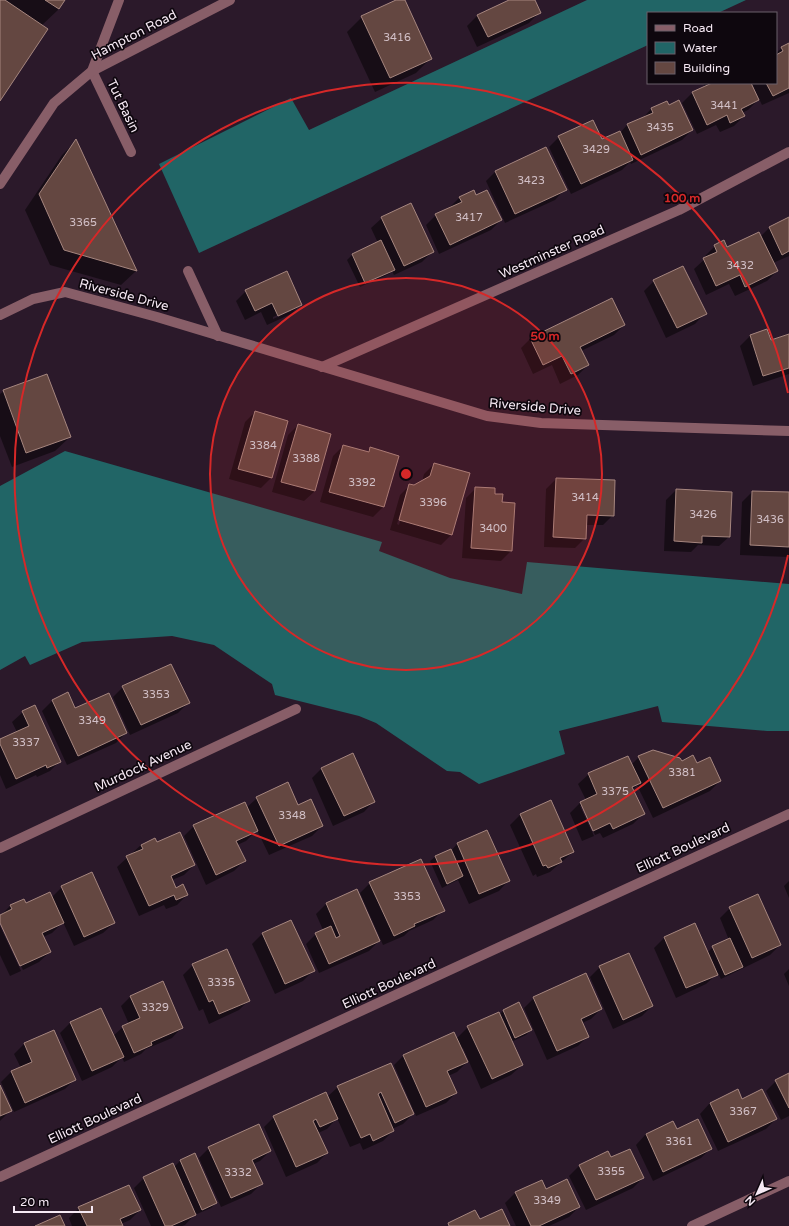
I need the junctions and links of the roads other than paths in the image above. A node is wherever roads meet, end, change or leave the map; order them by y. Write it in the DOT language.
graph roads {
  1 [pos="119,0"];
  2 [pos="230,0"];
  3 [pos="92,71"];
  4 [pos="132,152"];
  5 [pos="789,152"];
  6 [pos="0,184"];
  7 [pos="188,271"];
  8 [pos="0,315"];
  9 [pos="218,336"];
  10 [pos="322,367"];
  11 [pos="789,431"];
  12 [pos="296,709"];
  13 [pos="789,814"];
  14 [pos="0,848"];
  15 [pos="0,1177"];
  16 [pos="789,1181"];
  17 [pos="692,1226"];
  1 -- 3 [label="street"];
  2 -- 3 [label="street, Hampton Road"];
  3 -- 4 [label="street, Tut Basin"];
  3 -- 6 [label="street, Hampton Road"];
  5 -- 10 [label="street, Westminster Road"];
  7 -- 9 [label="street"];
  8 -- 9 [label="street, Riverside Drive"];
  9 -- 10 [label="street, Riverside Drive"];
  10 -- 11 [label="street, Riverside Drive"];
  12 -- 14 [label="street, Murdock Avenue"];
  13 -- 15 [label="street, Elliott Boulevard"];
  16 -- 17 [label="street"];
}
